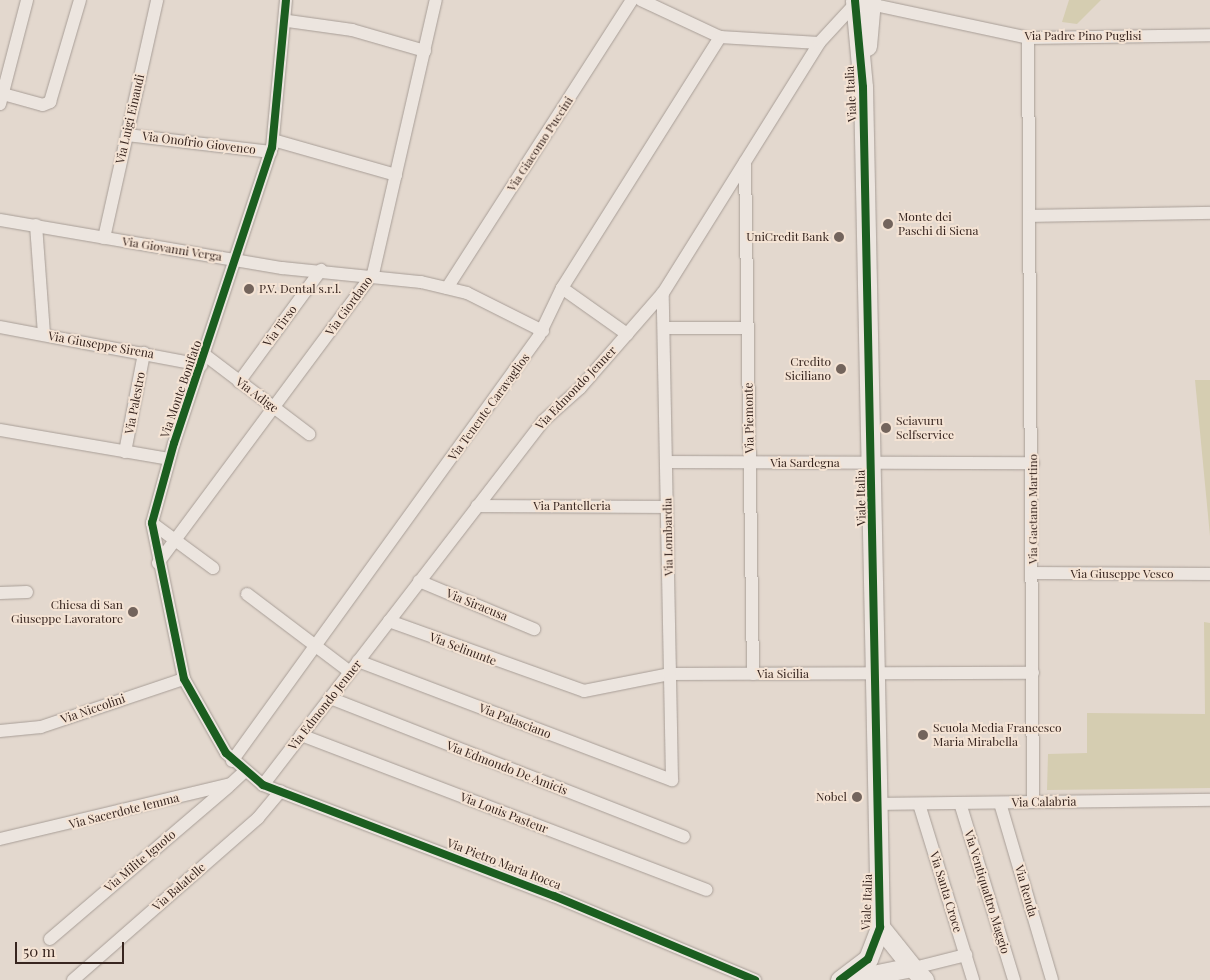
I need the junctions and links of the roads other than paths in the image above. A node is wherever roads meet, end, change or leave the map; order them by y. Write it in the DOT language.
graph roads {
  1 [pos="28,0"];
  2 [pos="80,0"];
  3 [pos="157,0"];
  4 [pos="436,0"];
  5 [pos="632,0"];
  6 [pos="641,0"];
  7 [pos="283,1"];
  8 [pos="863,2"];
  9 [pos="288,21"];
  10 [pos="1210,35"];
  11 [pos="720,36"];
  12 [pos="1028,38"];
  13 [pos="819,43"];
  14 [pos="425,51"];
  15 [pos="1,99"];
  16 [pos="127,135"];
  17 [pos="272,146"];
  18 [pos="745,162"];
  19 [pos="396,175"];
  20 [pos="1210,213"];
  21 [pos="1031,216"];
  22 [pos="0,220"];
  23 [pos="36,225"];
  24 [pos="104,238"];
  25 [pos="236,259"];
  26 [pos="321,270"];
  27 [pos="373,274"];
  28 [pos="447,288"];
  29 [pos="562,288"];
  30 [pos="663,293"];
  31 [pos="0,327"];
  32 [pos="664,328"];
  33 [pos="747,328"];
  34 [pos="543,331"];
  35 [pos="627,334"];
  36 [pos="44,335"];
  37 [pos="144,353"];
  38 [pos="203,360"];
  39 [pos="239,382"];
  40 [pos="275,409"];
  41 [pos="0,430"];
  42 [pos="309,434"];
  43 [pos="125,452"];
  44 [pos="169,459"];
  45 [pos="666,462"];
  46 [pos="749,462"];
  47 [pos="871,463"];
  48 [pos="1034,463"];
  49 [pos="478,506"];
  50 [pos="667,506"];
  51 [pos="152,523"];
  52 [pos="178,542"];
  53 [pos="158,564"];
  54 [pos="213,568"];
  55 [pos="1034,573"];
  56 [pos="1210,574"];
  57 [pos="419,582"];
  58 [pos="28,592"];
  59 [pos="0,593"];
  60 [pos="247,594"];
  61 [pos="389,621"];
  62 [pos="534,629"];
  63 [pos="316,646"];
  64 [pos="358,661"];
  65 [pos="350,672"];
  66 [pos="875,673"];
  67 [pos="1034,673"];
  68 [pos="670,674"];
  69 [pos="752,674"];
  70 [pos="536,677"];
  71 [pos="184,679"];
  72 [pos="330,698"];
  73 [pos="0,731"];
  74 [pos="301,735"];
  75 [pos="232,761"];
  76 [pos="243,772"];
  77 [pos="672,780"];
  78 [pos="231,784"];
  79 [pos="263,785"];
  80 [pos="281,791"];
  81 [pos="1033,802"];
  82 [pos="960,803"];
  83 [pos="1000,803"];
  84 [pos="878,804"];
  85 [pos="919,804"];
  86 [pos="1209,804"];
  87 [pos="684,837"];
  88 [pos="0,839"];
  89 [pos="706,890"];
  90 [pos="880,927"];
  91 [pos="50,939"];
  92 [pos="966,955"];
  93 [pos="917,972"];
  94 [pos="73,980"];
  95 [pos="755,980"];
  96 [pos="840,980"];
  97 [pos="848,980"];
  98 [pos="973,980"];
  99 [pos="1014,980"];
  100 [pos="1052,980"];
  1 -- 15 [label="street"];
  2 -- 15 [label="street"];
  3 -- 16 [label="street, Via Luigi Einaudi"];
  4 -- 14 [label="street, Via Giordano"];
  5 -- 28 [label="street, Via Giacomo Puccini"];
  6 -- 11 [label="street"];
  7 -- 9 [label="street, Via Monte Bonifato"];
  8 -- 12 [label="street, Via Padre Pino Puglisi"];
  8 -- 13 [label="street, Via Edmondo Jenner"];
  8 -- 47 [label="street, Viale Italia"];
  9 -- 14 [label="street"];
  9 -- 17 [label="street, Via Monte Bonifato"];
  10 -- 12 [label="street, Via Padre Pino Puglisi"];
  11 -- 13 [label="street"];
  11 -- 29 [label="street, Via Tenente Caravaglios"];
  12 -- 21 [label="street, Via Gaetano Martino"];
  13 -- 18 [label="street, Via Edmondo Jenner"];
  14 -- 19 [label="street, Via Giordano"];
  16 -- 17 [label="street, Via Onofrio Giovenco"];
  16 -- 24 [label="street, Via Luigi Einaudi"];
  17 -- 19 [label="street, Via Onofrio Giovenco"];
  17 -- 25 [label="street, Via Monte Bonifato"];
  18 -- 30 [label="street, Via Edmondo Jenner"];
  18 -- 33 [label="street, Via Piemonte"];
  19 -- 27 [label="street, Via Giordano"];
  20 -- 21 [label="street"];
  21 -- 48 [label="street, Via Gaetano Martino"];
  22 -- 23 [label="street, Via Giovanni Verga"];
  23 -- 24 [label="street, Via Giovanni Verga"];
  23 -- 36 [label="street"];
  24 -- 25 [label="street, Via Giovanni Verga"];
  25 -- 26 [label="street, Via Giovanni Verga"];
  25 -- 38 [label="street, Via Monte Bonifato"];
  26 -- 27 [label="street, Via Giovanni Verga"];
  26 -- 39 [label="street, Via Tirso"];
  27 -- 28 [label="street, Via Giovanni Verga"];
  27 -- 40 [label="street, Via Giordano"];
  28 -- 34 [label="street, Via Giovanni Verga"];
  29 -- 34 [label="street, Via Tenente Caravaglios"];
  29 -- 35 [label="street"];
  30 -- 32 [label="street, Via Lombardia"];
  30 -- 35 [label="street, Via Edmondo Jenner"];
  31 -- 36 [label="street, Via Giuseppe Sirena"];
  32 -- 33 [label="street"];
  32 -- 45 [label="street, Via Lombardia"];
  33 -- 46 [label="street, Via Piemonte"];
  34 -- 63 [label="street, Via Tenente Caravaglios"];
  35 -- 49 [label="street, Via Edmondo Jenner"];
  36 -- 37 [label="street, Via Giuseppe Sirena"];
  37 -- 38 [label="street, Via Giuseppe Sirena"];
  37 -- 43 [label="street, Via Palestro"];
  38 -- 39 [label="street, Via Adige"];
  38 -- 44 [label="street, Via Monte Bonifato"];
  39 -- 40 [label="street, Via Adige"];
  40 -- 42 [label="street, Via Adige"];
  40 -- 52 [label="street, Via Giordano"];
  41 -- 43 [label="street"];
  43 -- 44 [label="street"];
  44 -- 51 [label="street, Via Monte Bonifato"];
  45 -- 46 [label="street, Via Sardegna"];
  45 -- 50 [label="street, Via Lombardia"];
  46 -- 47 [label="street, Via Sardegna"];
  46 -- 69 [label="street, Via Piemonte"];
  47 -- 48 [label="street, Via Sardegna"];
  47 -- 66 [label="street, Viale Italia"];
  48 -- 55 [label="street, Via Gaetano Martino"];
  49 -- 50 [label="street, Via Pantelleria"];
  49 -- 57 [label="street, Via Edmondo Jenner"];
  50 -- 68 [label="street, Via Lombardia"];
  51 -- 52 [label="street"];
  51 -- 53 [label="street, Via Monte Bonifato"];
  52 -- 53 [label="street, Via Giordano"];
  52 -- 54 [label="street"];
  53 -- 71 [label="street, Via Monte Bonifato"];
  55 -- 56 [label="street, Via Giuseppe Vesco"];
  55 -- 67 [label="street, Via Gaetano Martino"];
  57 -- 61 [label="street, Via Edmondo Jenner"];
  57 -- 62 [label="street, Via Siracusa"];
  58 -- 59 [label="street"];
  60 -- 63 [label="street"];
  61 -- 64 [label="street, Via Edmondo Jenner"];
  61 -- 70 [label="street, Via Selinunte"];
  63 -- 65 [label="street"];
  63 -- 75 [label="street, Via Tenente Caravaglios"];
  64 -- 65 [label="street, Via Edmondo Jenner"];
  64 -- 77 [label="street, Via Palasciano"];
  65 -- 72 [label="street, Via Edmondo Jenner"];
  66 -- 67 [label="street, Via Sicilia"];
  66 -- 69 [label="street, Via Sicilia"];
  66 -- 84 [label="street, Viale Italia"];
  67 -- 81 [label="street, Via Gaetano Martino"];
  68 -- 69 [label="street, Via Sicilia"];
  68 -- 70 [label="street, Via Sicilia"];
  68 -- 77 [label="street, Via Lombardia"];
  71 -- 73 [label="street, Via Niccolini"];
  71 -- 75 [label="street, Via Monte Bonifato"];
  72 -- 74 [label="street, Via Edmondo Jenner"];
  72 -- 87 [label="street, Via Edmondo De Amicis"];
  74 -- 79 [label="street, Via Edmondo Jenner"];
  74 -- 89 [label="street, Via Louis Pasteur"];
  75 -- 76 [label="street, Via Monte Bonifato"];
  76 -- 78 [label="street"];
  76 -- 79 [label="street, Via Pietro Maria Rocca"];
  78 -- 88 [label="street, Via Sacerdote Iemma"];
  78 -- 91 [label="street, Via Milite Ignoto"];
  79 -- 80 [label="street, Via Pietro Maria Rocca"];
  80 -- 94 [label="street, Via Balatelle"];
  80 -- 95 [label="street, Via Pietro Maria Rocca"];
  81 -- 83 [label="street, Via Calabria"];
  81 -- 86 [label="street, Via Calabria"];
  82 -- 83 [label="street, Via Calabria"];
  82 -- 85 [label="street, Via Calabria"];
  82 -- 99 [label="street, Via Ventiquattro Maggio"];
  83 -- 100 [label="street, Via Renda"];
  84 -- 85 [label="street, Via Calabria"];
  84 -- 90 [label="street, Viale Italia"];
  85 -- 92 [label="street, Via Santa Croce"];
  90 -- 93 [label="street, Viale Italia"];
  90 -- 96 [label="street, Viale Italia"];
  92 -- 93 [label="street"];
  92 -- 98 [label="street, Via Santa Croce"];
  93 -- 97 [label="street"];
}
